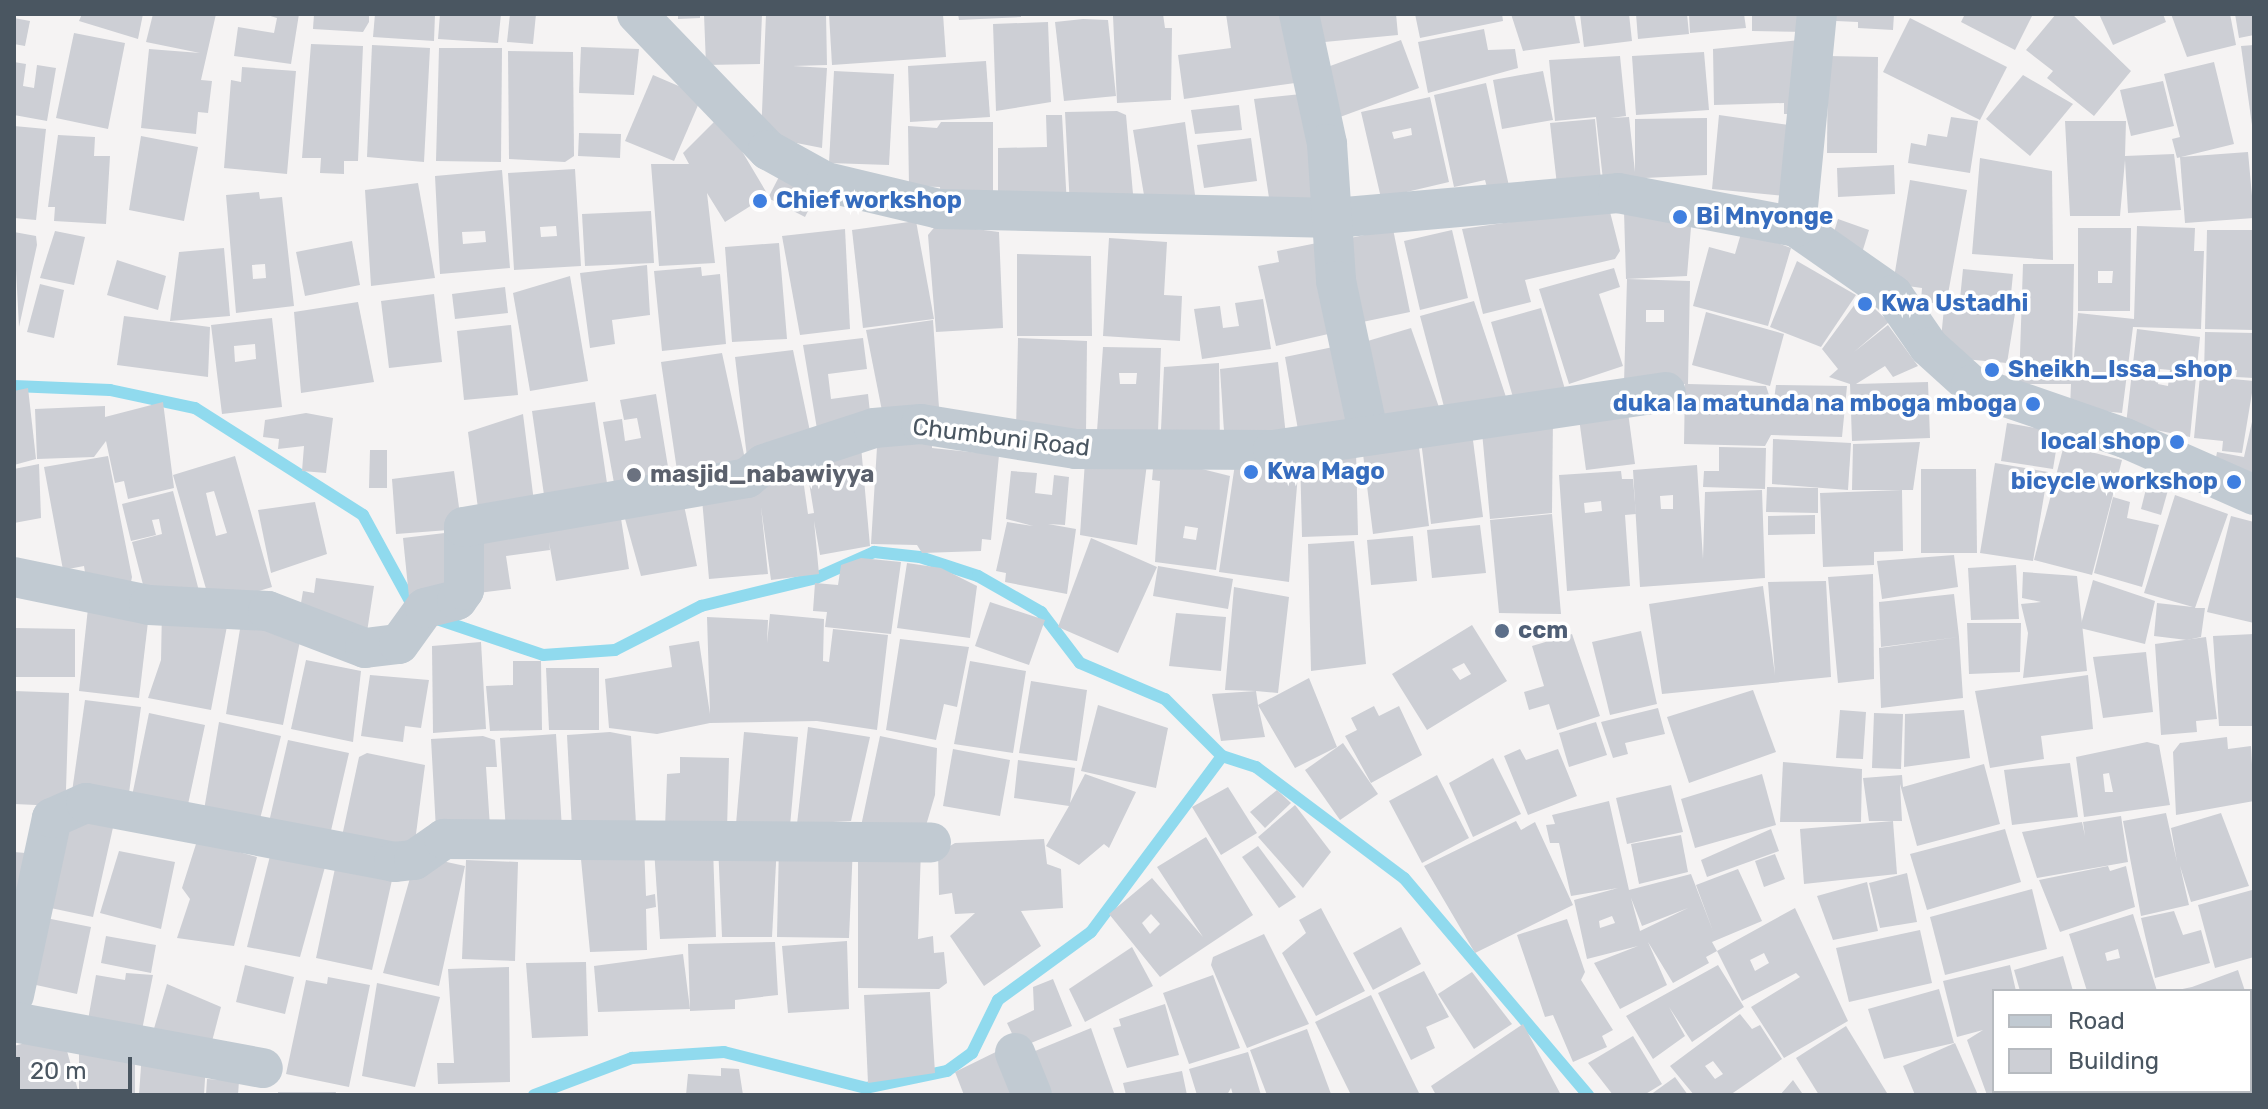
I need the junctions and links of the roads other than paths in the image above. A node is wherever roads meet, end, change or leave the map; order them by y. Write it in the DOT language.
graph roads {
  1 [pos="637,14"];
  2 [pos="1299,14"];
  3 [pos="1817,14"];
  4 [pos="1334,218"];
  5 [pos="1796,227"];
  6 [pos="1666,392"];
  7 [pos="1368,432"];
  8 [pos="2254,495"];
  9 [pos="14,577"];
  10 [pos="931,842"];
  11 [pos="14,995"];
  12 [pos="14,1022"];
  13 [pos="1015,1053"];
  14 [pos="263,1068"];
  15 [pos="1032,1095"];
  1 -- 4 [label="street"];
  2 -- 4 [label="street"];
  3 -- 5 [label="street"];
  4 -- 5 [label="street"];
  4 -- 7 [label="street"];
  5 -- 8 [label="street"];
  6 -- 7 [label="street, Chumbuni Road"];
  7 -- 9 [label="street, Chumbuni Road"];
  10 -- 11 [label="street"];
  12 -- 14 [label="street"];
  13 -- 15 [label="street"];
}
